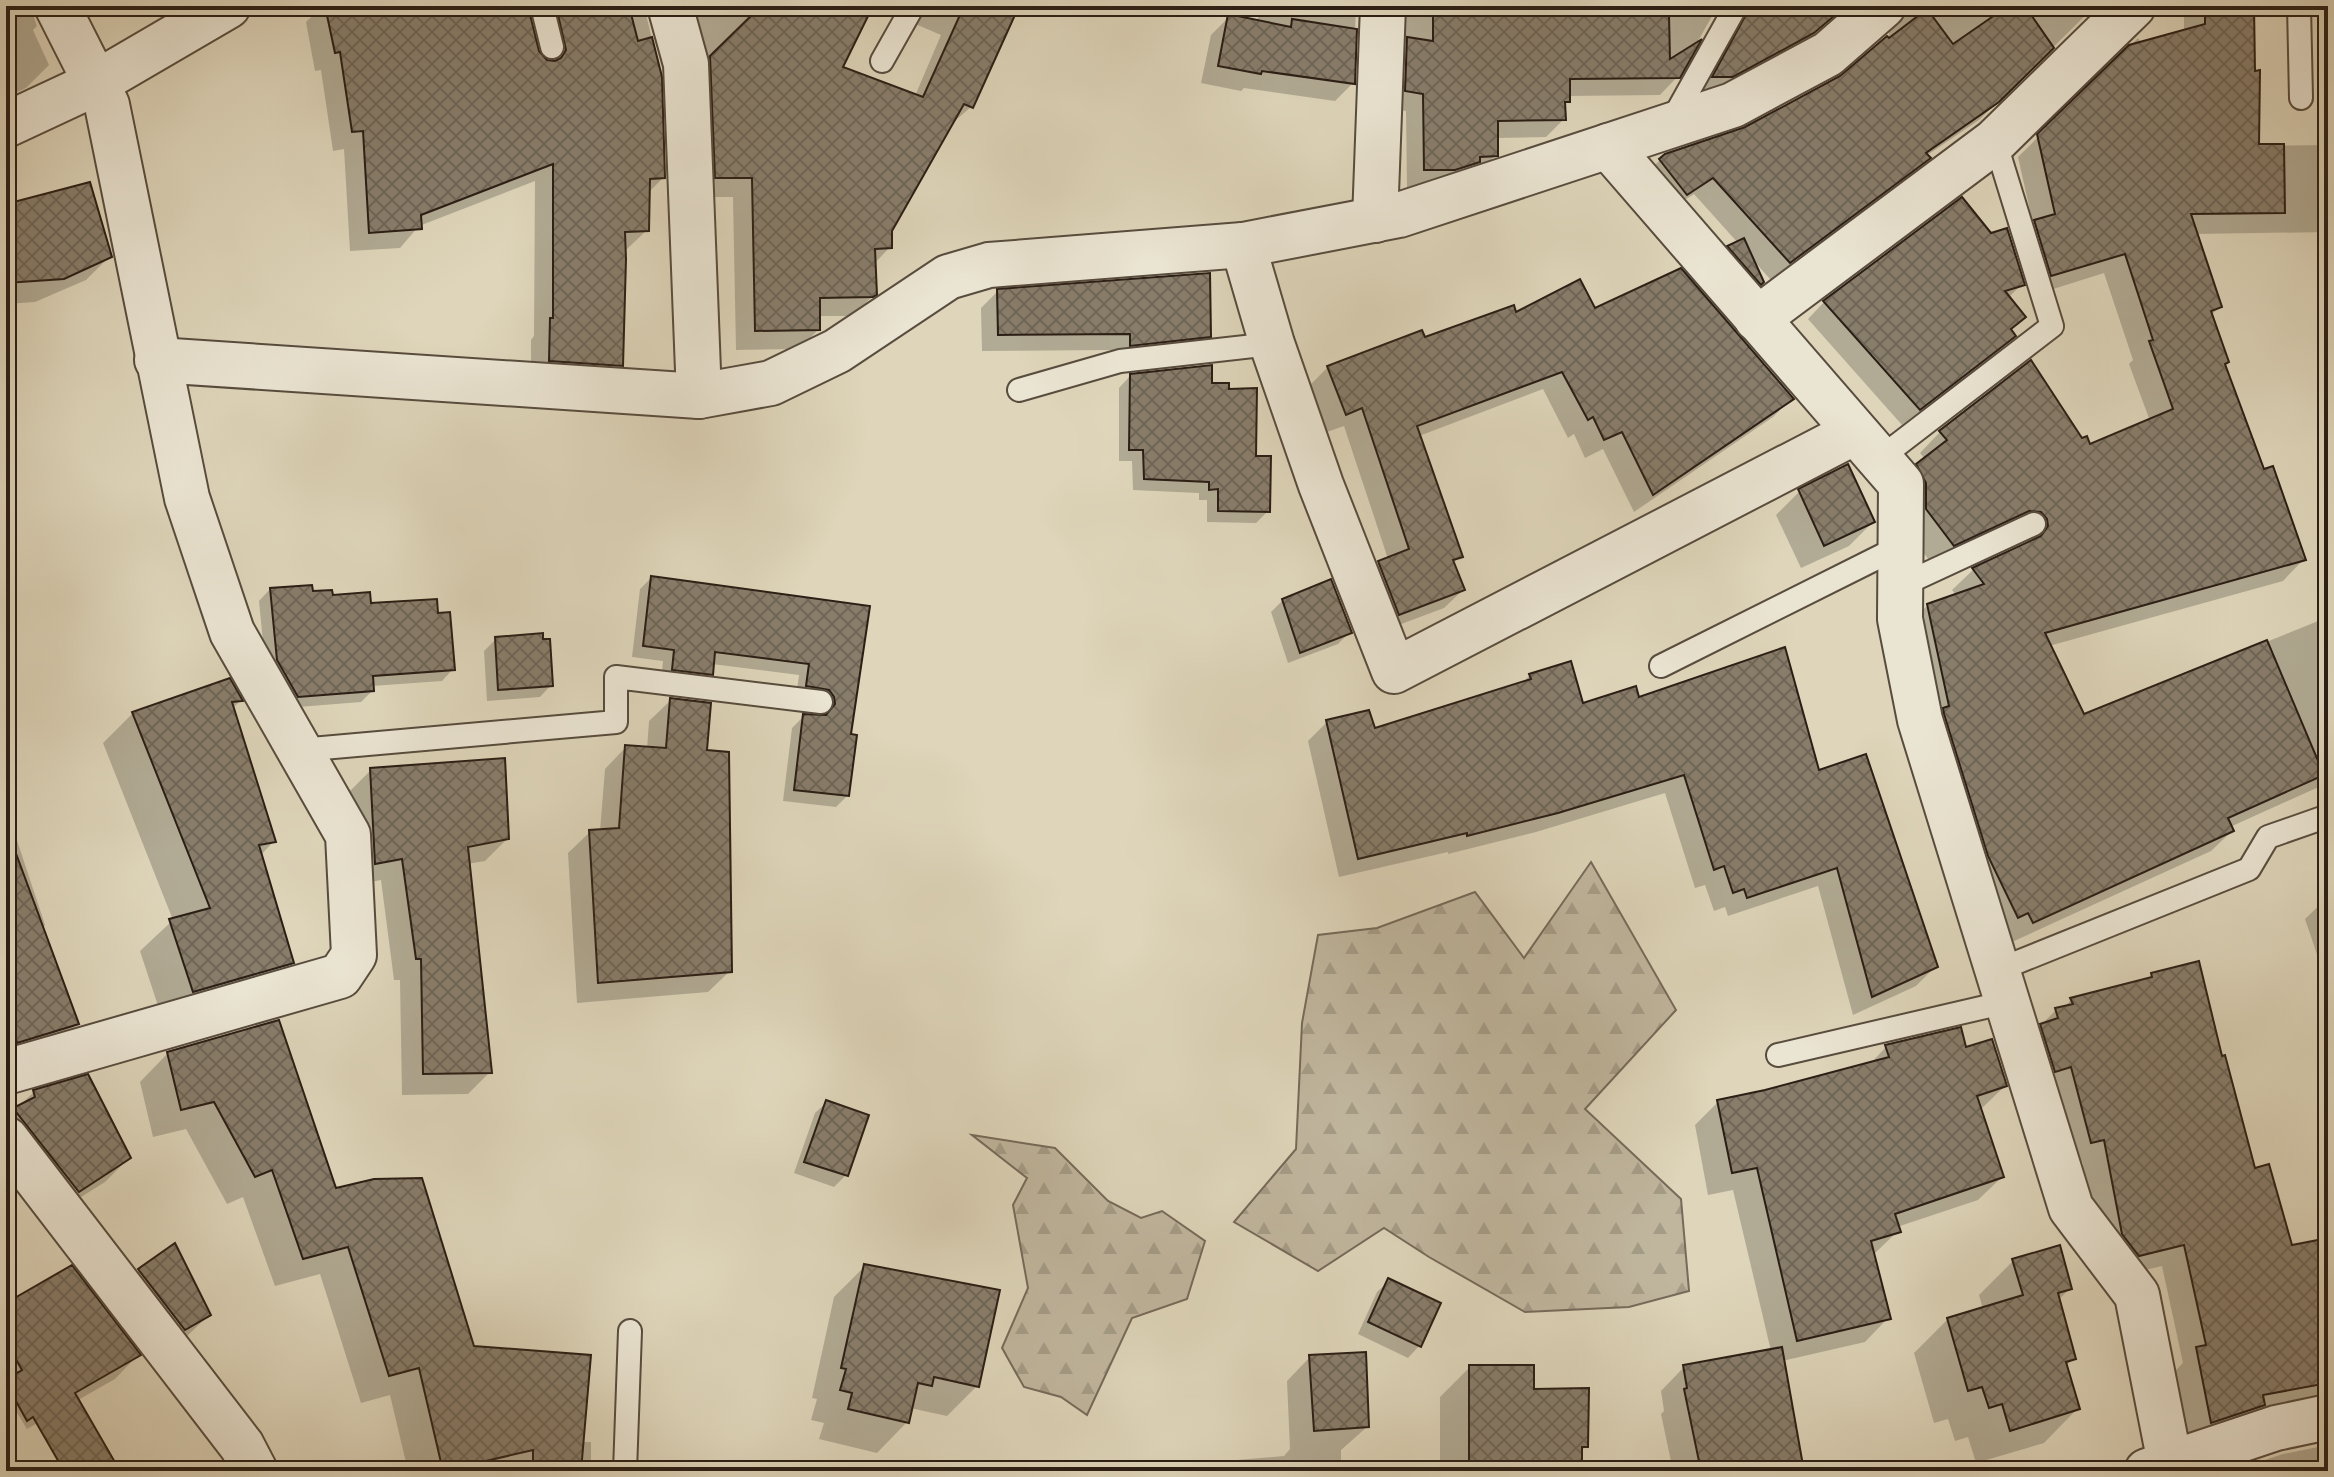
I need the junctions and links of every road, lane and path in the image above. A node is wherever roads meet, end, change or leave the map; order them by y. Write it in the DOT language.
graph roads {
  1 [pos="57,6"];
  2 [pos="228,6"];
  3 [pos="542,6"];
  4 [pos="670,6"];
  5 [pos="913,6"];
  6 [pos="1383,6"];
  7 [pos="1736,6"];
  8 [pos="1883,6"];
  9 [pos="2133,6"];
  10 [pos="2299,6"];
  11 [pos="552,47"];
  12 [pos="882,61"];
  13 [pos="96,83"];
  14 [pos="2301,98"];
  15 [pos="6,125"];
  16 [pos="1669,125"];
  17 [pos="1995,141"];
  18 [pos="1608,146"];
  19 [pos="1375,220"];
  20 [pos="1243,245"];
  21 [pos="1757,319"];
  22 [pos="1272,344"];
  23 [pos="157,360"];
  24 [pos="1019,390"];
  25 [pos="699,396"];
  26 [pos="1867,445"];
  27 [pos="2034,524"];
  28 [pos="1900,566"];
  29 [pos="1661,666"];
  30 [pos="821,702"];
  31 [pos="300,750"];
  32 [pos="2328,816"];
  33 [pos="2002,986"];
  34 [pos="1778,1055"];
  35 [pos="6,1072"];
  36 [pos="6,1139"];
  37 [pos="630,1331"];
  38 [pos="2328,1417"];
  39 [pos="2159,1467"];
  40 [pos="255,1471"];
  41 [pos="625,1471"];
  1 -- 13 [label="street"];
  2 -- 13 [label="street"];
  3 -- 11 [label="lane"];
  4 -- 25 [label="street"];
  5 -- 12 [label="lane"];
  6 -- 19 [label="street"];
  7 -- 16 [label="lane"];
  8 -- 16 [label="street"];
  9 -- 17 [label="street"];
  10 -- 14 [label="lane"];
  13 -- 15 [label="street"];
  13 -- 23 [label="street"];
  16 -- 18 [label="street"];
  17 -- 21 [label="street"];
  17 -- 26 [label="lane"];
  18 -- 19 [label="street"];
  18 -- 21 [label="street"];
  19 -- 20 [label="street"];
  20 -- 22 [label="street"];
  20 -- 25 [label="street"];
  21 -- 26 [label="street"];
  22 -- 24 [label="lane"];
  22 -- 26 [label="street"];
  23 -- 25 [label="street"];
  23 -- 31 [label="street"];
  26 -- 28 [label="street"];
  27 -- 28 [label="lane"];
  28 -- 29 [label="lane"];
  28 -- 33 [label="street"];
  30 -- 31 [label="lane"];
  31 -- 35 [label="street"];
  32 -- 33 [label="lane"];
  33 -- 34 [label="lane"];
  33 -- 39 [label="street"];
  36 -- 40 [label="street"];
  37 -- 41 [label="lane"];
  38 -- 39 [label="street"];
}
